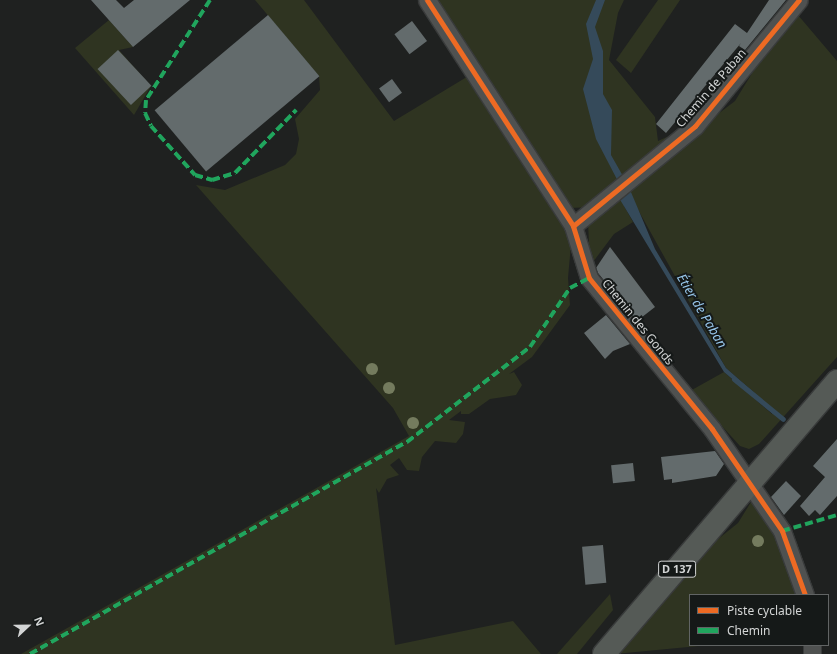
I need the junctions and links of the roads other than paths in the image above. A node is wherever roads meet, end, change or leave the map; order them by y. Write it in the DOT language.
graph roads {
  1 [pos="427,0"];
  2 [pos="799,0"];
  3 [pos="573,226"];
  4 [pos="837,381"];
  5 [pos="749,484"];
  6 [pos="805,594"];
  7 [pos="604,654"];
  1 -- 3 [label="street, Chemin des Gonds"];
  2 -- 3 [label="street, Chemin de Paban"];
  3 -- 5 [label="street, Chemin des Gonds"];
  4 -- 5 [label="main road, D 137"];
  5 -- 6 [label="street, Chemin des Gonds"];
  5 -- 7 [label="main road, D 137"];
}
